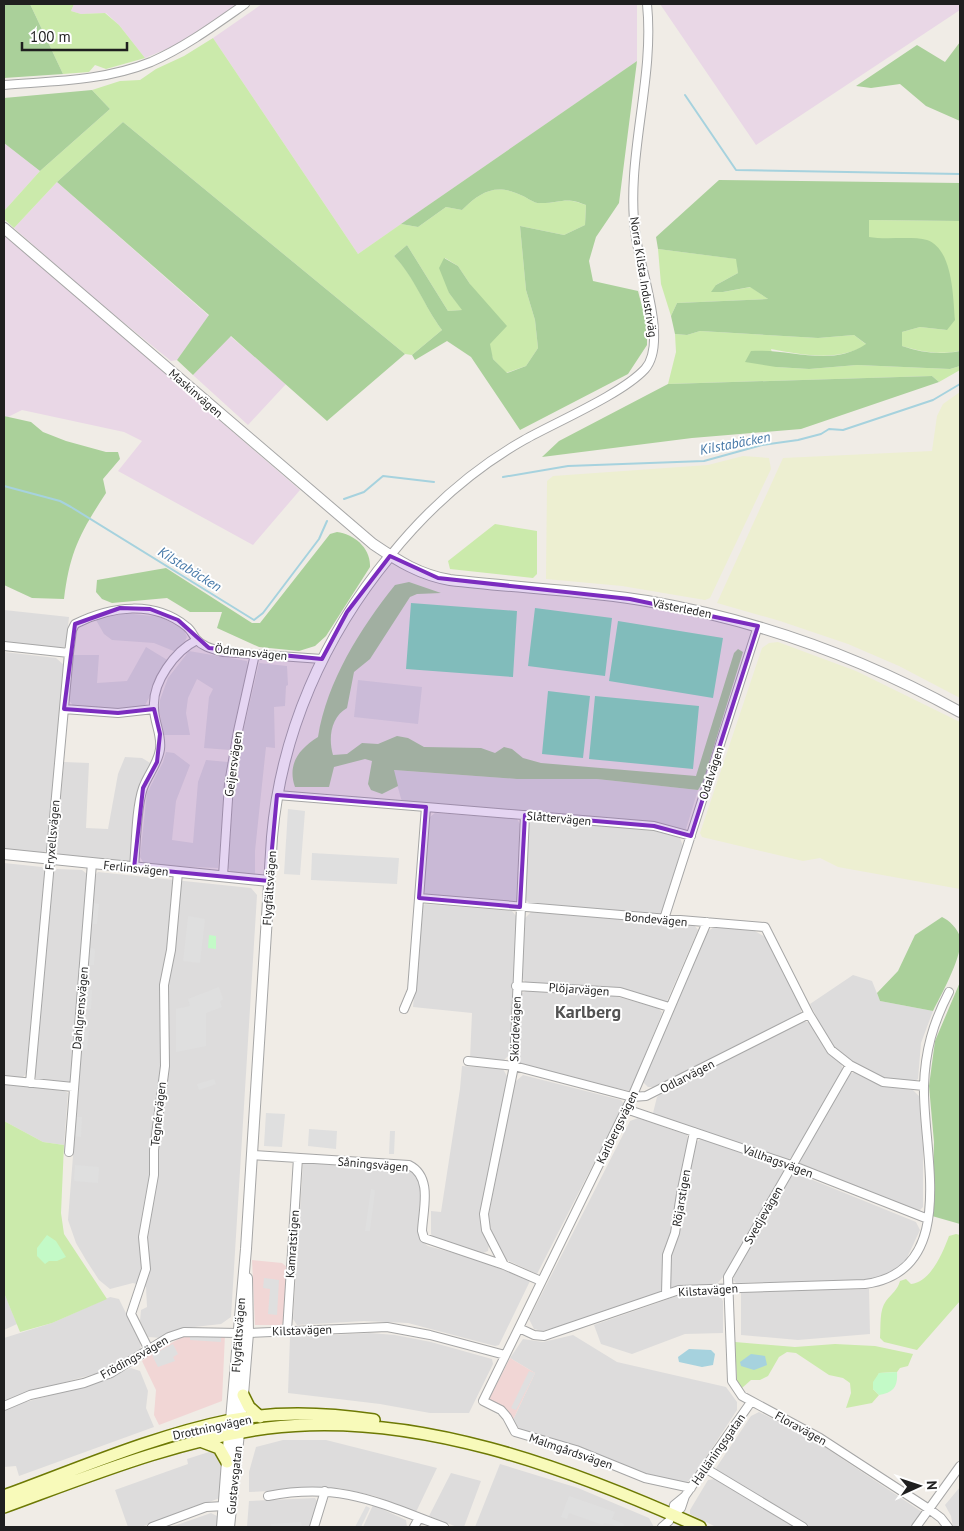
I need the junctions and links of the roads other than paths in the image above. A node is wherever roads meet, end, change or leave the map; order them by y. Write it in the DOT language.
graph roads {
  1 [pos="245,4"];
  2 [pos="647,4"];
  3 [pos="4,85"];
  4 [pos="4,228"];
  5 [pos="390,556"];
  6 [pos="758,626"];
  7 [pos="197,640"];
  8 [pos="4,646"];
  9 [pos="69,652"];
  10 [pos="255,654"];
  11 [pos="322,659"];
  12 [pos="64,709"];
  13 [pos="154,709"];
  14 [pos="960,712"];
  15 [pos="277,795"];
  16 [pos="426,807"];
  17 [pos="525,815"];
  18 [pos="691,836"];
  19 [pos="4,854"];
  20 [pos="50,859"];
  21 [pos="92,863"];
  22 [pos="134,868"];
  23 [pos="178,872"];
  24 [pos="223,876"];
  25 [pos="269,881"];
  26 [pos="419,898"];
  27 [pos="520,907"];
  28 [pos="664,920"];
  29 [pos="707,922"];
  30 [pos="516,986"];
  31 [pos="949,992"];
  32 [pos="669,1008"];
  33 [pos="404,1009"];
  34 [pos="809,1014"];
  35 [pos="468,1061"];
  36 [pos="850,1065"];
  37 [pos="514,1066"];
  38 [pos="4,1080"];
  39 [pos="30,1083"];
  40 [pos="924,1086"];
  41 [pos="73,1088"];
  42 [pos="632,1097"];
  43 [pos="626,1108"];
  44 [pos="694,1132"];
  45 [pos="69,1152"];
  46 [pos="252,1156"];
  47 [pos="298,1158"];
  48 [pos="791,1165"];
  49 [pos="928,1219"];
  50 [pos="504,1265"];
  51 [pos="541,1281"];
  52 [pos="728,1288"];
  53 [pos="666,1294"];
  54 [pos="519,1328"];
  55 [pos="287,1331"];
  56 [pos="243,1333"];
  57 [pos="149,1350"];
  58 [pos="505,1355"];
  59 [pos="243,1395"];
  60 [pos="751,1402"];
  61 [pos="4,1406"];
  62 [pos="260,1417"];
  63 [pos="236,1419"];
  64 [pos="234,1434"];
  65 [pos="429,1434"];
  66 [pos="201,1442"];
  67 [pos="227,1462"];
  68 [pos="960,1466"];
  69 [pos="705,1468"];
  70 [pos="957,1477"];
  71 [pos="691,1488"];
  72 [pos="325,1491"];
  73 [pos="4,1496"];
  74 [pos="268,1496"];
  75 [pos="228,1506"];
  76 [pos="4,1507"];
  77 [pos="929,1509"];
  78 [pos="419,1518"];
  79 [pos="668,1523"];
  80 [pos="152,1527"];
  81 [pos="222,1527"];
  82 [pos="229,1527"];
  83 [pos="314,1527"];
  84 [pos="414,1527"];
  85 [pos="444,1527"];
  86 [pos="681,1527"];
  87 [pos="700,1527"];
  88 [pos="803,1527"];
  89 [pos="916,1527"];
  90 [pos="948,1527"];
  1 -- 3 [label="street"];
  2 -- 5 [label="street, Norra Kilsta Industriväg"];
  4 -- 5 [label="street, Maskinvägen"];
  5 -- 6 [label="street, Västerleden"];
  5 -- 11 [label="street, Flygfältsvägen"];
  6 -- 14 [label="street, Västerleden"];
  6 -- 18 [label="street, Odalvägen"];
  7 -- 9 [label="street, Ödmansvägen"];
  7 -- 10 [label="street, Ödmansvägen"];
  7 -- 13 [label="street"];
  8 -- 9 [label="street"];
  9 -- 12 [label="street, Fryxellsvägen"];
  10 -- 11 [label="street, Ödmansvägen"];
  10 -- 24 [label="street, Geijersvägen"];
  11 -- 15 [label="street, Flygfältsvägen"];
  12 -- 13 [label="street"];
  12 -- 20 [label="street, Fryxellsvägen"];
  13 -- 22 [label="street"];
  15 -- 16 [label="street, Slåttervägen"];
  15 -- 25 [label="street, Flygfältsvägen"];
  16 -- 17 [label="street, Slåttervägen"];
  16 -- 26 [label="street"];
  17 -- 18 [label="street, Slåttervägen"];
  17 -- 27 [label="street, Skördevägen"];
  18 -- 28 [label="street, Odalvägen"];
  19 -- 20 [label="street, Ferlinsvägen"];
  20 -- 21 [label="street, Ferlinsvägen"];
  20 -- 39 [label="street, Fryxellsvägen"];
  21 -- 22 [label="street, Ferlinsvägen"];
  21 -- 41 [label="street, Dahlgrensvägen"];
  22 -- 23 [label="street, Ferlinsvägen"];
  23 -- 24 [label="street, Ferlinsvägen"];
  23 -- 57 [label="street, Tegnérvägen"];
  24 -- 25 [label="street, Ferlinsvägen"];
  25 -- 46 [label="street, Flygfältsvägen"];
  26 -- 27 [label="street, Bondevägen"];
  26 -- 33 [label="street"];
  27 -- 28 [label="street, Bondevägen"];
  27 -- 30 [label="street, Skördevägen"];
  28 -- 29 [label="street, Bondevägen"];
  29 -- 32 [label="street, Karlbergsvägen"];
  29 -- 34 [label="street, Bondevägen"];
  30 -- 32 [label="street, Plöjarvägen"];
  30 -- 37 [label="street, Skördevägen"];
  31 -- 40 [label="street, Kilstavägen"];
  32 -- 42 [label="street, Karlbergsvägen"];
  34 -- 36 [label="street, Bondevägen"];
  34 -- 42 [label="street, Odlarvägen"];
  35 -- 37 [label="street, Odlarvägen"];
  36 -- 40 [label="street, Bondevägen"];
  36 -- 48 [label="street, Svedjevägen"];
  37 -- 42 [label="street, Odlarvägen"];
  37 -- 50 [label="street, Skördevägen"];
  38 -- 39 [label="street"];
  39 -- 41 [label="street"];
  40 -- 49 [label="street, Kilstavägen"];
  41 -- 45 [label="street, Dahlgrensvägen"];
  42 -- 43 [label="street, Karlbergsvägen"];
  43 -- 44 [label="street, Vallhagsvägen"];
  43 -- 51 [label="street, Karlbergsvägen"];
  44 -- 48 [label="street, Vallhagsvägen"];
  44 -- 53 [label="street, Röjarstigen"];
  46 -- 47 [label="street, Såningsvägen"];
  46 -- 56 [label="street, Flygfältsvägen"];
  47 -- 50 [label="street, Såningsvägen"];
  47 -- 55 [label="street, Kamratstigen"];
  48 -- 49 [label="street, Vallhagsvägen"];
  48 -- 52 [label="street, Svedjevägen"];
  49 -- 52 [label="street, Kilstavägen"];
  50 -- 51 [label="street, Såningsvägen"];
  51 -- 54 [label="street, Karlbergsvägen"];
  52 -- 53 [label="street, Kilstavägen"];
  52 -- 60 [label="street, Floravägen"];
  53 -- 54 [label="street, Kilstavägen"];
  54 -- 58 [label="street"];
  55 -- 56 [label="street, Kilstavägen"];
  55 -- 58 [label="street, Kilstavägen"];
  56 -- 57 [label="street, Frödingsvägen"];
  56 -- 59 [label="street, Flygfältsvägen"];
  56 -- 63 [label="street, Flygfältsvägen"];
  57 -- 61 [label="street, Frödingsvägen"];
  58 -- 71 [label="street, Malmgårdsvägen"];
  59 -- 62 [label="main road"];
  59 -- 63 [label="street, Flygfältsvägen"];
  60 -- 69 [label="street, Halläningsgatan"];
  60 -- 77 [label="street, Floravägen"];
  62 -- 63 [label="main road, Drottningvägen"];
  62 -- 65 [label="main road, Drottningvägen"];
  63 -- 64 [label="main road"];
  63 -- 73 [label="main road, Drottningvägen"];
  64 -- 65 [label="main road, Drottningvägen"];
  64 -- 66 [label="main road, Drottningvägen"];
  64 -- 67 [label="street, Gustavsgatan"];
  64 -- 75 [label="street, Gustavsgatan"];
  65 -- 79 [label="main road, Drottningvägen"];
  66 -- 67 [label="main road"];
  66 -- 76 [label="main road, Drottningvägen"];
  67 -- 75 [label="street, Gustavsgatan"];
  68 -- 70 [label="street"];
  69 -- 71 [label="street, Halläningsgatan"];
  69 -- 88 [label="street"];
  70 -- 77 [label="street"];
  71 -- 79 [label="street, Halläningsgatan"];
  72 -- 74 [label="street"];
  72 -- 78 [label="street"];
  72 -- 83 [label="street"];
  75 -- 80 [label="street"];
  75 -- 81 [label="street, Gustavsgatan"];
  75 -- 82 [label="street, Gustavsgatan"];
  77 -- 89 [label="street"];
  77 -- 90 [label="street, Floravägen"];
  78 -- 84 [label="street"];
  78 -- 85 [label="street"];
  79 -- 86 [label="main road, Drottningvägen"];
  79 -- 87 [label="main road, Drottningvägen"];
}
